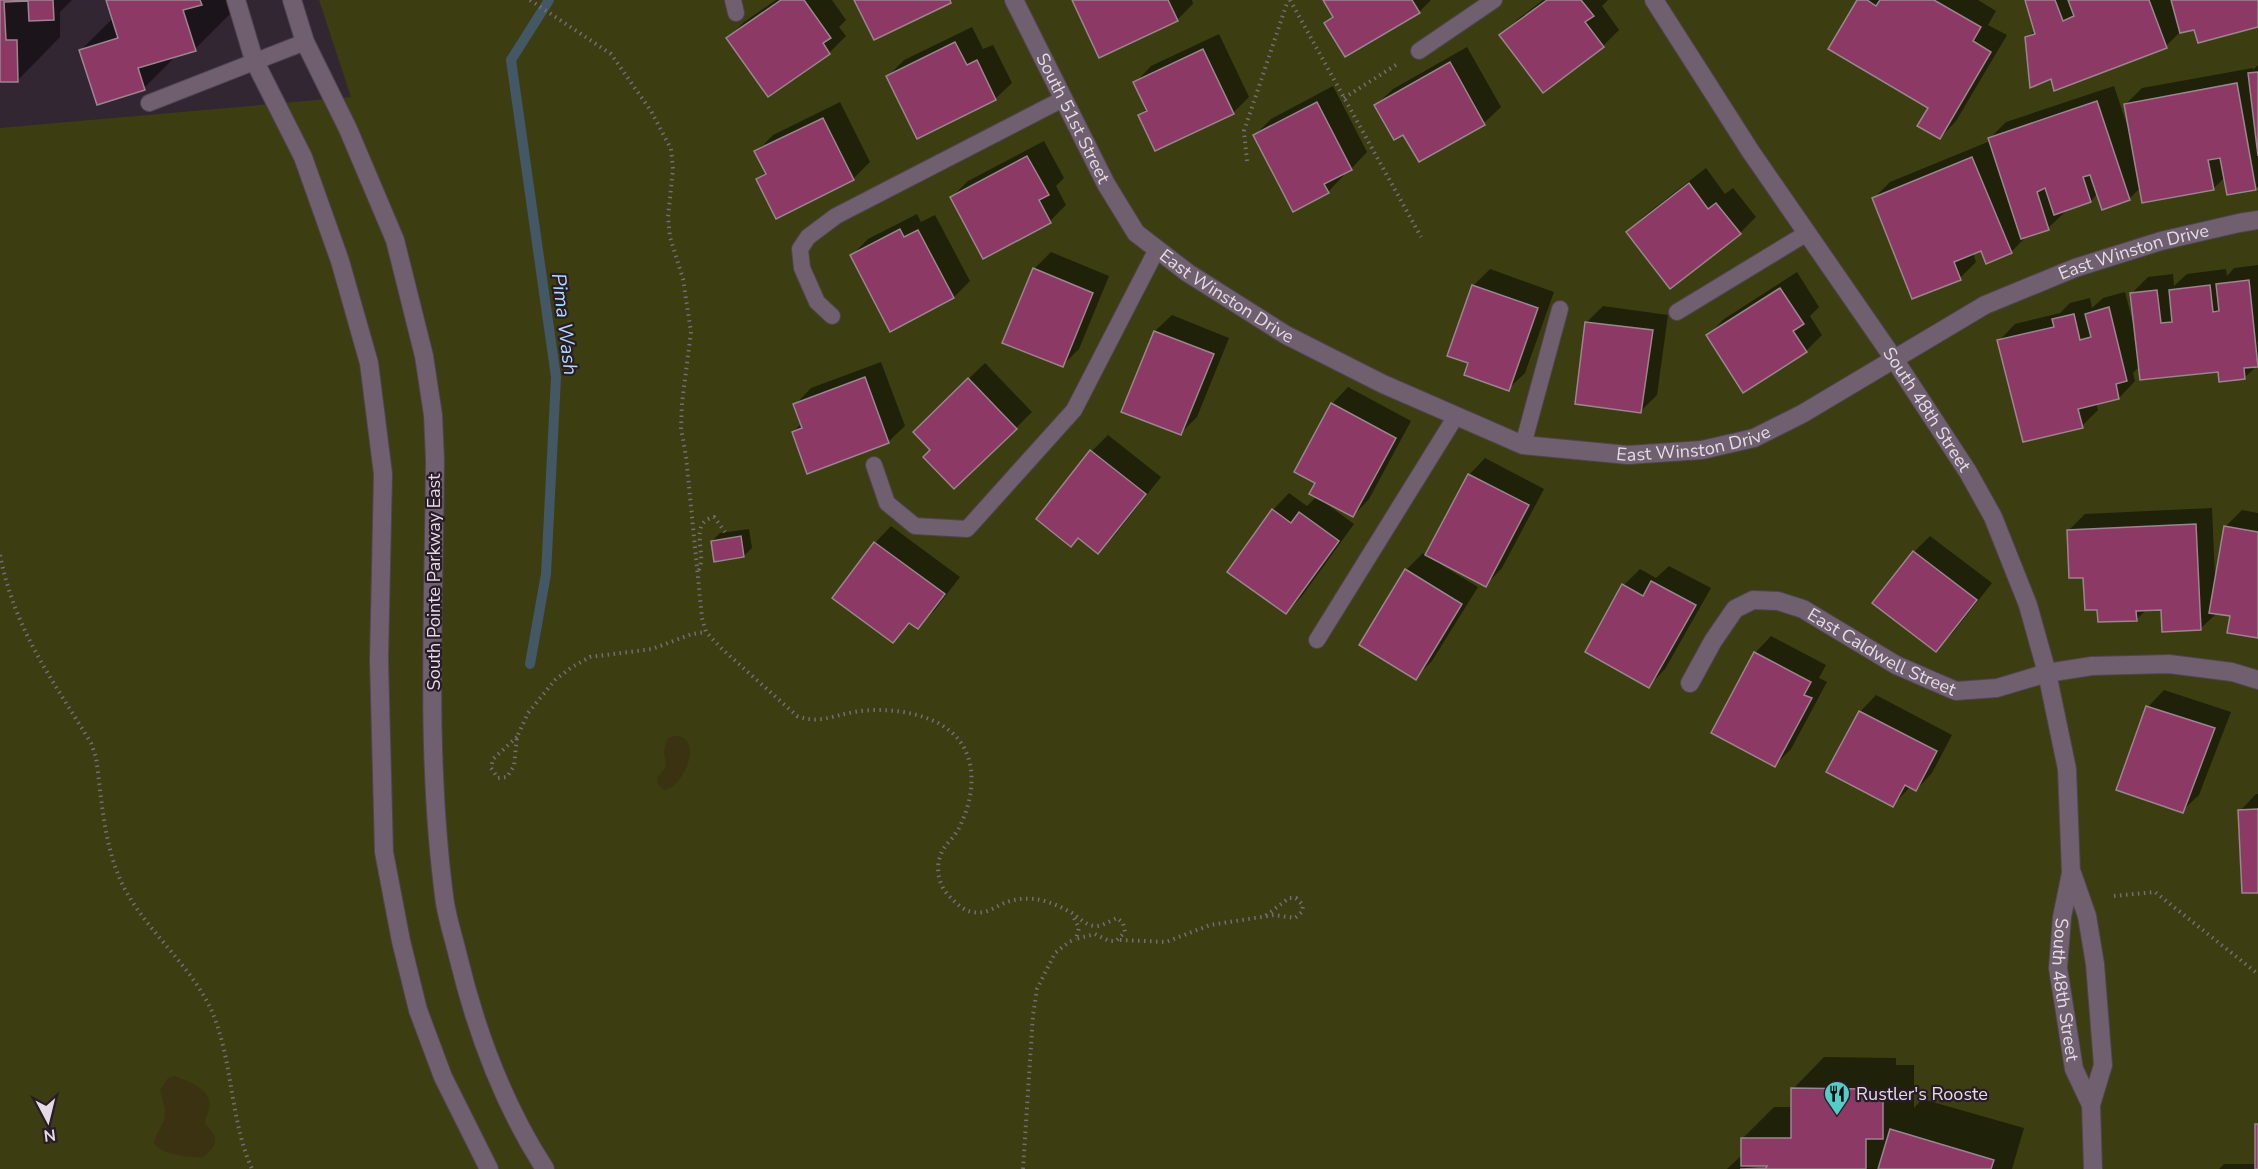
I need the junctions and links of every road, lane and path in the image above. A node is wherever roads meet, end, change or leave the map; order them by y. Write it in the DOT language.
graph roads {
  1 [pos="236,0"];
  2 [pos="292,0"];
  3 [pos="530,0"];
  4 [pos="1014,0"];
  5 [pos="1289,0"];
  6 [pos="1494,0"];
  7 [pos="1654,0"];
  8 [pos="305,42"];
  9 [pos="1419,51"];
  10 [pos="256,63"];
  11 [pos="1344,98"];
  12 [pos="1064,99"];
  13 [pos="149,104"];
  14 [pos="1247,161"];
  15 [pos="2258,220"];
  16 [pos="1136,233"];
  17 [pos="1807,233"];
  18 [pos="1421,237"];
  19 [pos="1157,249"];
  20 [pos="1560,309"];
  21 [pos="1677,312"];
  22 [pos="832,316"];
  23 [pos="1894,359"];
  24 [pos="1456,416"];
  25 [pos="1523,445"];
  26 [pos="874,465"];
  27 [pos="725,532"];
  28 [pos="0,555"];
  29 [pos="698,572"];
  30 [pos="706,632"];
  31 [pos="1317,640"];
  32 [pos="2047,673"];
  33 [pos="2258,680"];
  34 [pos="1690,683"];
  35 [pos="517,737"];
  36 [pos="2071,873"];
  37 [pos="2114,896"];
  38 [pos="1072,914"];
  39 [pos="1264,917"];
  40 [pos="1076,939"];
  41 [pos="1116,941"];
  42 [pos="2258,974"];
  43 [pos="2091,1105"];
  44 [pos="252,1169"];
  45 [pos="489,1169"];
  46 [pos="544,1169"];
  47 [pos="1023,1169"];
  48 [pos="2093,1169"];
  1 -- 10 [label="street"];
  2 -- 8 [label="street, South Pointe Parkway East"];
  3 -- 29 [label="path"];
  4 -- 12 [label="street, South 51st Street"];
  5 -- 11 [label="path"];
  5 -- 14 [label="path"];
  6 -- 9 [label="lane"];
  7 -- 17 [label="street, South 48th Street"];
  8 -- 10 [label="lane"];
  8 -- 46 [label="street, South Pointe Parkway East"];
  9 -- 11 [label="path"];
  10 -- 13 [label="lane"];
  10 -- 45 [label="street"];
  11 -- 18 [label="path"];
  12 -- 16 [label="street, South 51st Street"];
  12 -- 22 [label="lane"];
  15 -- 23 [label="street, East Winston Drive"];
  16 -- 19 [label="street, East Winston Drive"];
  17 -- 21 [label="lane"];
  17 -- 23 [label="street, South 48th Street"];
  19 -- 24 [label="street, East Winston Drive"];
  19 -- 26 [label="lane"];
  20 -- 25 [label="lane"];
  23 -- 25 [label="street, East Winston Drive"];
  23 -- 32 [label="street, South 48th Street"];
  24 -- 25 [label="street, East Winston Drive"];
  24 -- 31 [label="lane"];
  27 -- 29 [label="path"];
  28 -- 44 [label="path"];
  29 -- 30 [label="path"];
  30 -- 35 [label="path"];
  30 -- 38 [label="path"];
  32 -- 33 [label="street, East Caldwell Street"];
  32 -- 34 [label="street, East Caldwell Street"];
  32 -- 36 [label="street, South 48th Street"];
  35 -- 35 [label="path"];
  36 -- 43 [label="street, South 48th Street"];
  36 -- 43 [label="street, South 48th Street"];
  37 -- 42 [label="path"];
  38 -- 40 [label="path"];
  38 -- 41 [label="path"];
  39 -- 39 [label="path"];
  39 -- 41 [label="path"];
  40 -- 41 [label="path"];
  40 -- 47 [label="path"];
  43 -- 48 [label="street, South 48th Street"];
}
